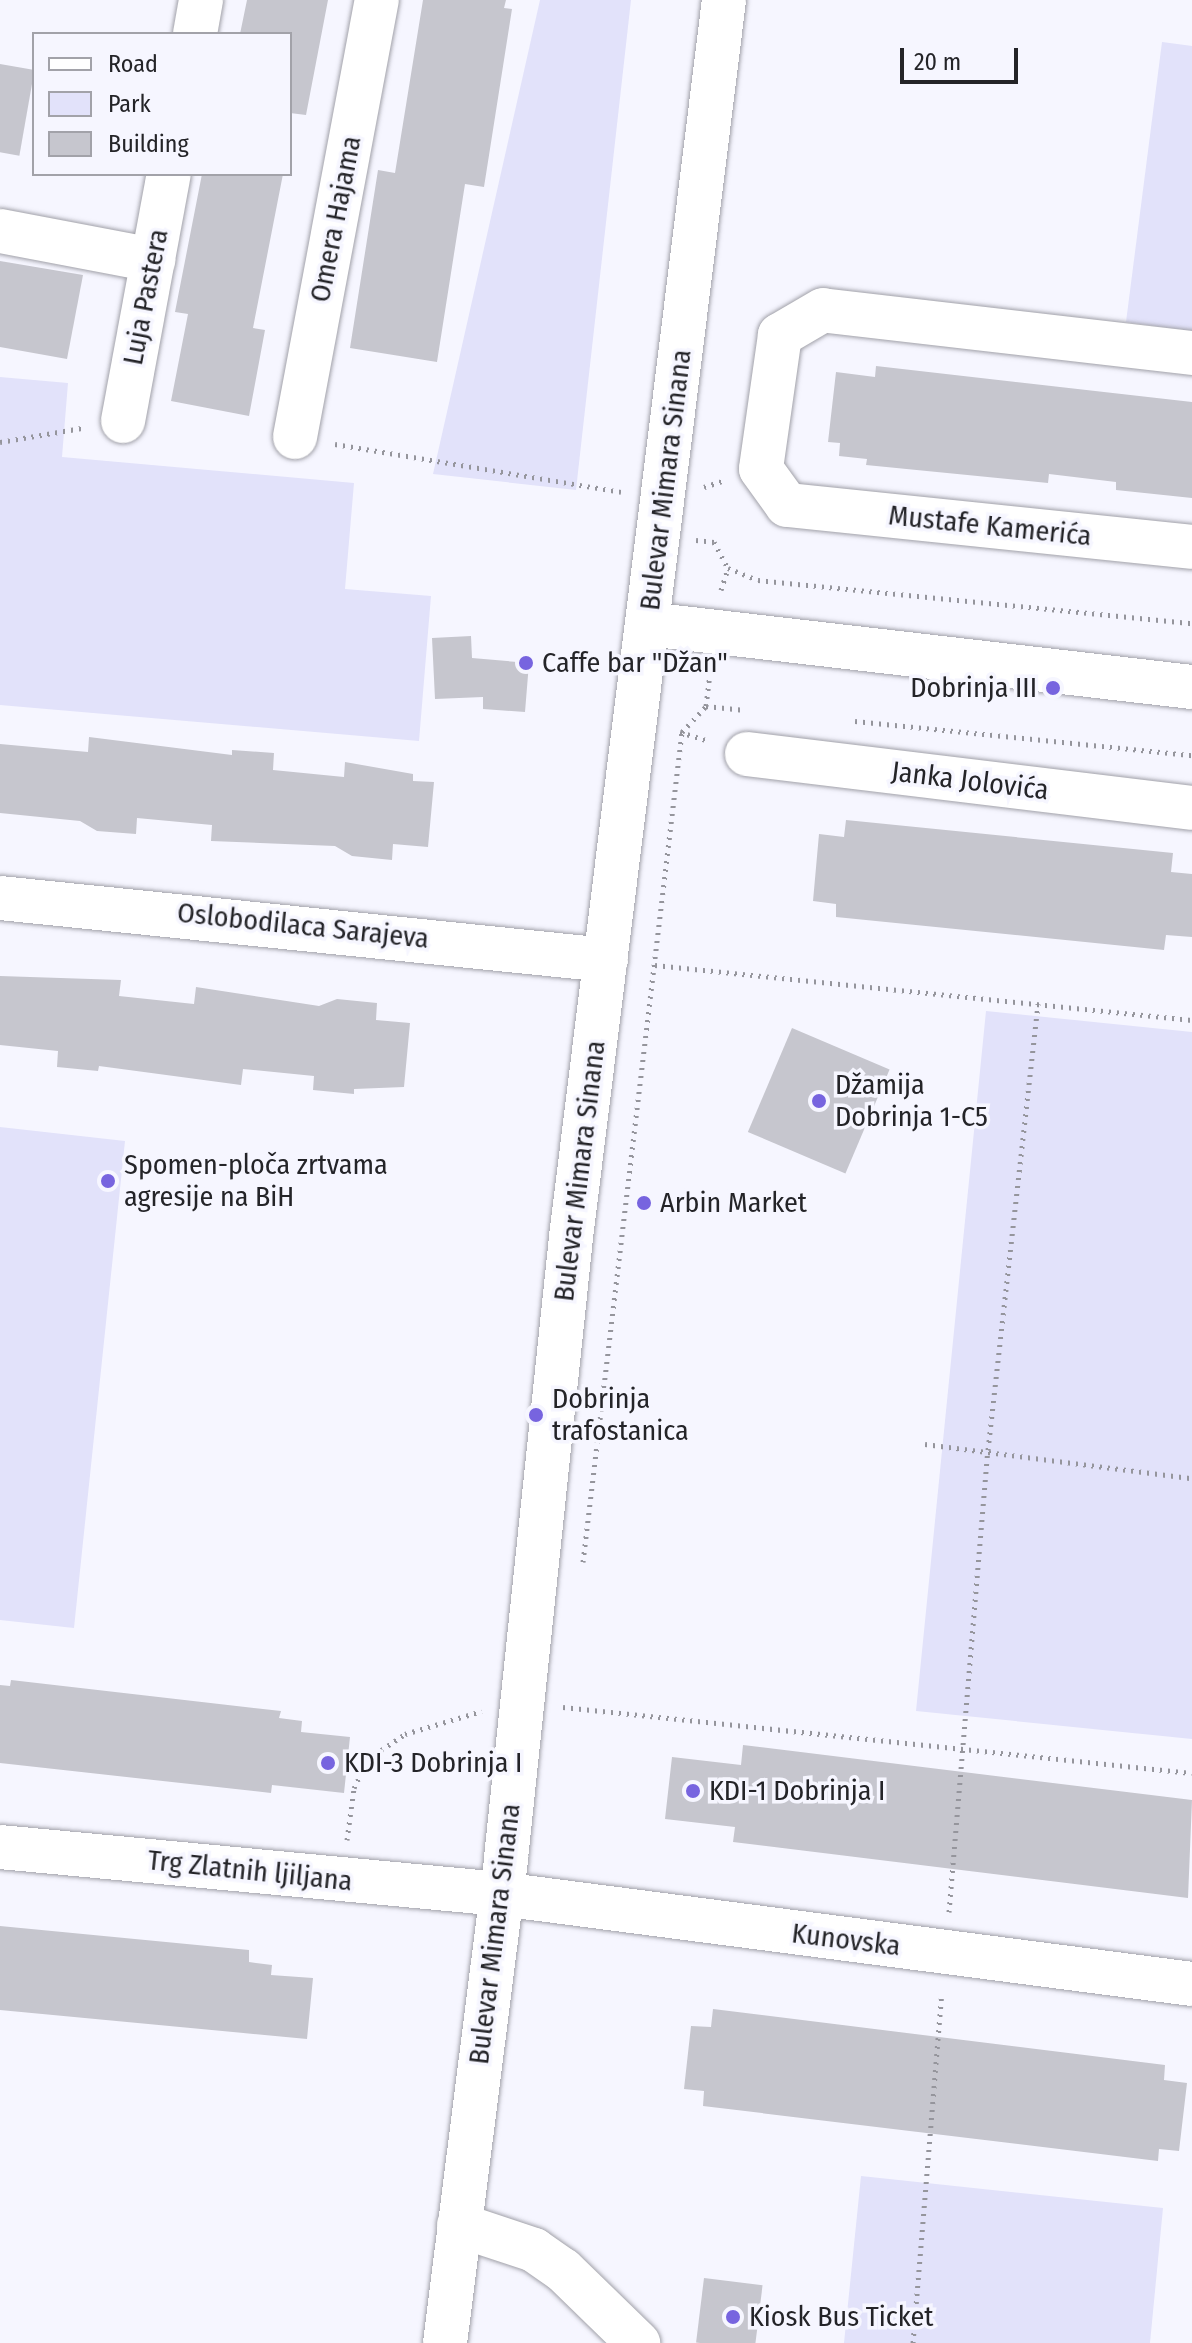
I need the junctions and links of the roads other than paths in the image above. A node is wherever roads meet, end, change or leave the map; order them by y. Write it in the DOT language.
graph roads {
  1 [pos="201,0"];
  2 [pos="377,0"];
  3 [pos="724,0"];
  4 [pos="195,32"];
  5 [pos="169,176"];
  6 [pos="0,231"];
  7 [pos="153,260"];
  8 [pos="1192,353"];
  9 [pos="123,421"];
  10 [pos="295,437"];
  11 [pos="1192,547"];
  12 [pos="648,624"];
  13 [pos="1192,687"];
  14 [pos="747,754"];
  15 [pos="1192,808"];
  16 [pos="0,898"];
  17 [pos="606,960"];
  18 [pos="0,1847"];
  19 [pos="501,1894"];
  20 [pos="1192,1984"];
  21 [pos="459,2225"];
  22 [pos="445,2343"];
  23 [pos="638,2343"];
  1 -- 4 [label="street"];
  2 -- 10 [label="street, Omera Hajama"];
  3 -- 12 [label="street, Bulevar Mimara Sinana"];
  5 -- 7 [label="street, Luja Pastera"];
  6 -- 7 [label="street"];
  7 -- 9 [label="street, Luja Pastera"];
  8 -- 11 [label="street, Mustafe Kamerića"];
  12 -- 13 [label="street"];
  12 -- 17 [label="street, Bulevar Mimara Sinana"];
  14 -- 15 [label="street, Janka Jolovića"];
  16 -- 17 [label="street, Oslobodilaca Sarajeva"];
  17 -- 19 [label="street, Bulevar Mimara Sinana"];
  18 -- 19 [label="street, Trg Zlatnih ljiljana"];
  19 -- 20 [label="street, Kunovska"];
  19 -- 21 [label="street, Bulevar Mimara Sinana"];
  21 -- 22 [label="street, Bulevar Mimara Sinana"];
  21 -- 23 [label="street"];
}
